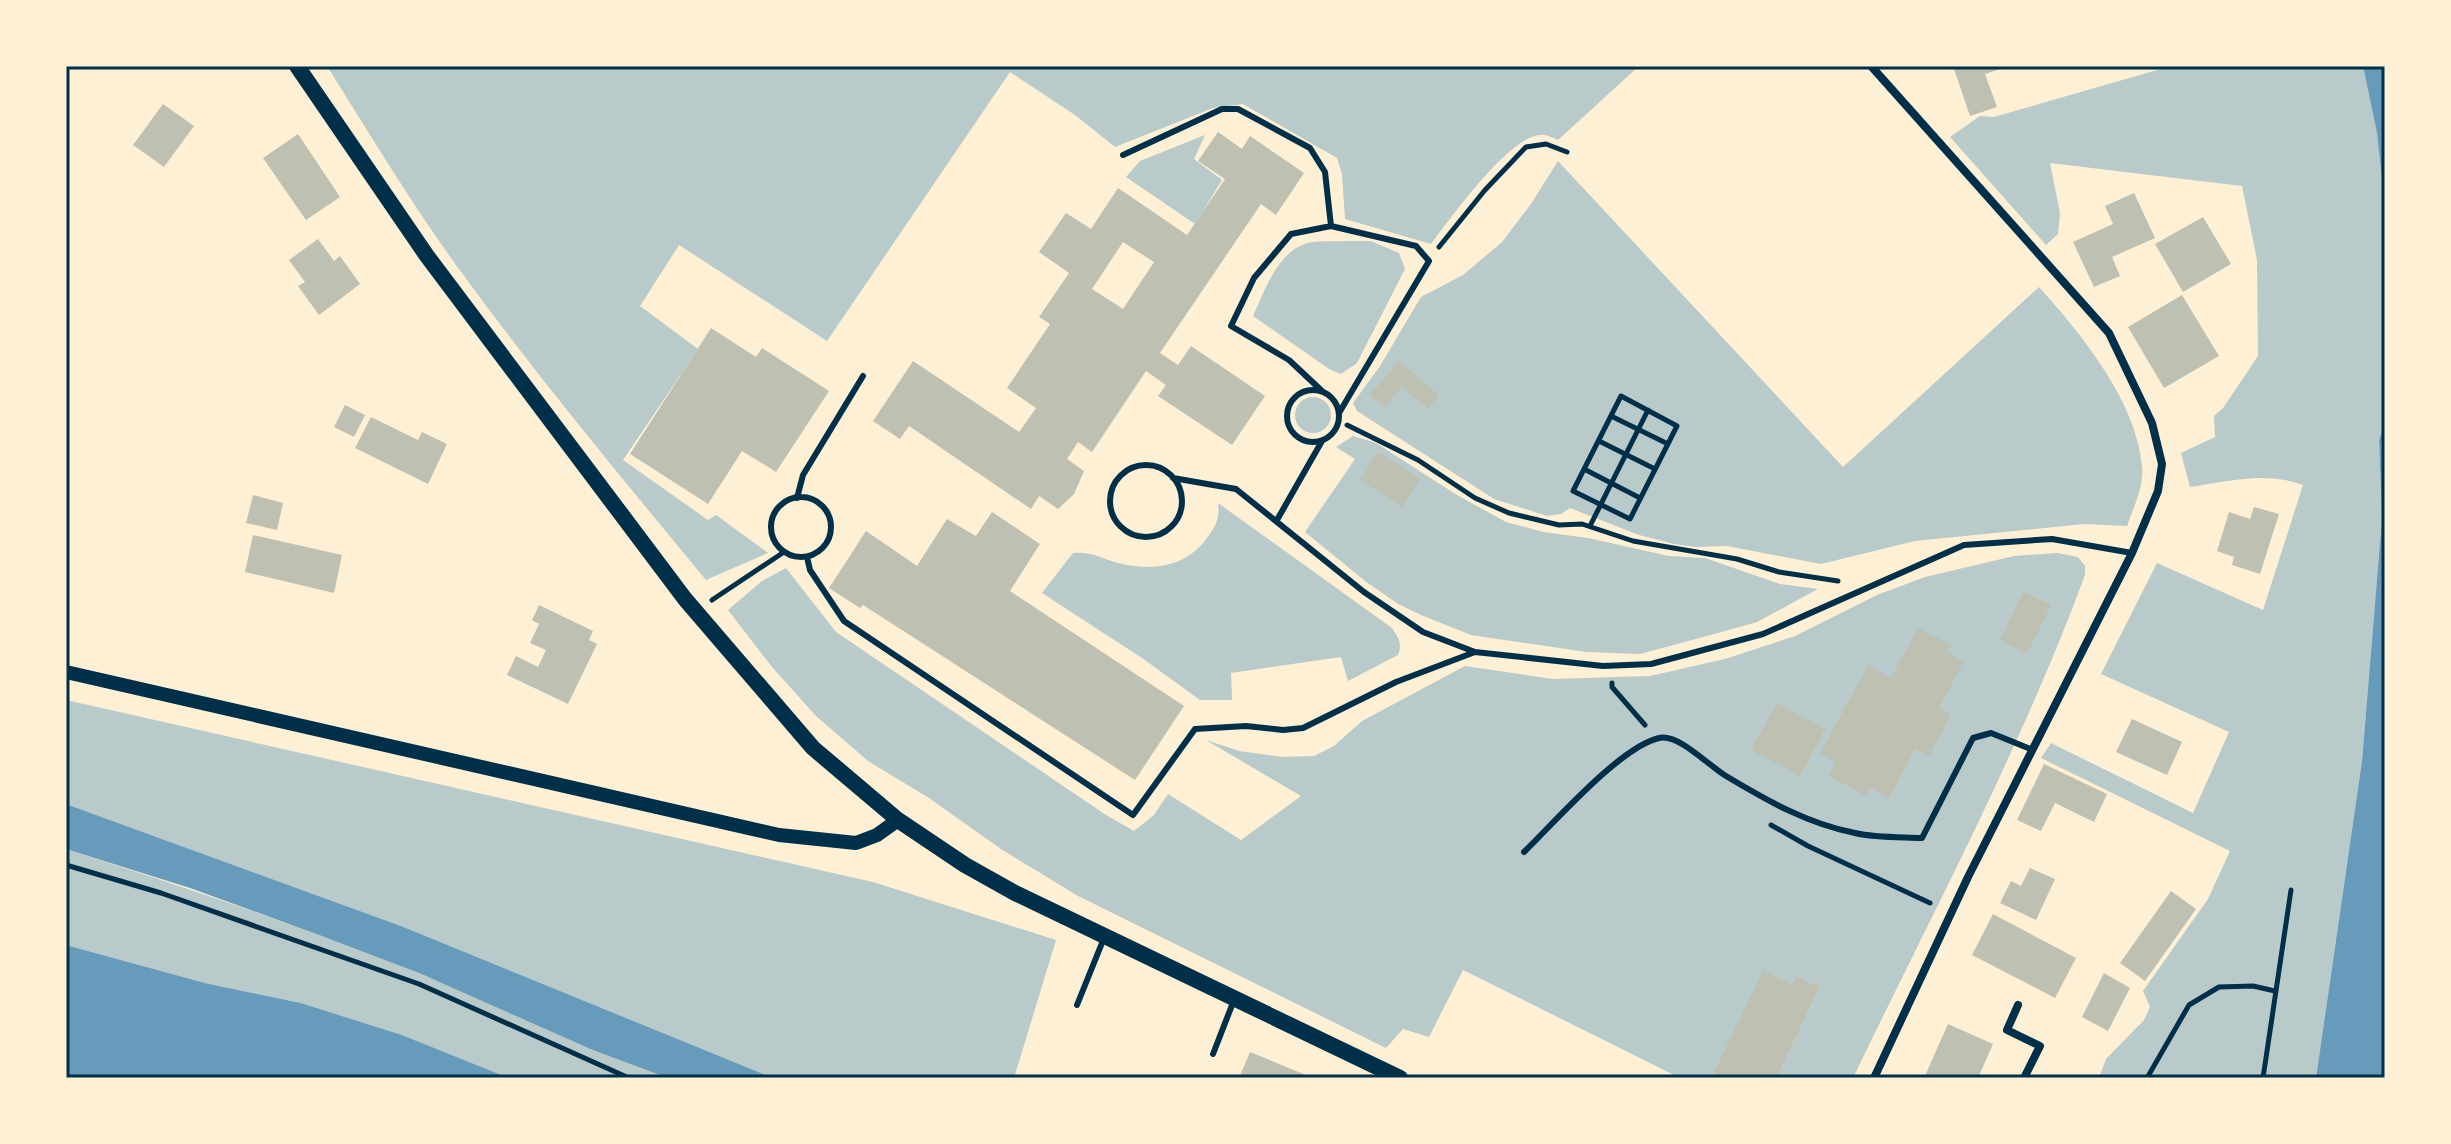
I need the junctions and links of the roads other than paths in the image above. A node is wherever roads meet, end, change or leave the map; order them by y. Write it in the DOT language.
graph roads {
  1 [pos="297,66"];
  2 [pos="1871,66"];
  3 [pos="1123,155"];
  4 [pos="1331,226"];
  5 [pos="863,376"];
  6 [pos="1321,390"];
  7 [pos="1339,417"];
  8 [pos="1322,441"];
  9 [pos="1173,478"];
  10 [pos="797,498"];
  11 [pos="1277,520"];
  12 [pos="2132,553"];
  13 [pos="807,557"];
  14 [pos="1475,652"];
  15 [pos="66,672"];
  16 [pos="2033,750"];
  17 [pos="898,820"];
  18 [pos="1524,852"];
  19 [pos="1104,936"];
  20 [pos="1234,1000"];
  21 [pos="1077,1005"];
  22 [pos="2018,1005"];
  23 [pos="1213,1054"];
  24 [pos="1400,1078"];
  25 [pos="1874,1078"];
  26 [pos="2024,1078"];
  1 -- 17 [label="main road"];
  2 -- 12 [label="street"];
  3 -- 4 [label="lane"];
  4 -- 6 [label="lane"];
  4 -- 7 [label="lane"];
  5 -- 10 [label="lane"];
  6 -- 7 [label="lane"];
  6 -- 8 [label="lane"];
  7 -- 8 [label="lane"];
  8 -- 11 [label="lane"];
  9 -- 9 [label="lane"];
  9 -- 11 [label="lane"];
  10 -- 13 [label="lane"];
  10 -- 13 [label="lane"];
  11 -- 14 [label="lane"];
  12 -- 14 [label="lane"];
  12 -- 16 [label="street"];
  13 -- 14 [label="lane"];
  15 -- 17 [label="street"];
  16 -- 18 [label="lane"];
  16 -- 25 [label="street"];
  17 -- 19 [label="main road"];
  19 -- 20 [label="main road"];
  19 -- 21 [label="lane"];
  20 -- 23 [label="lane"];
  20 -- 24 [label="main road"];
  22 -- 26 [label="street"];
}
